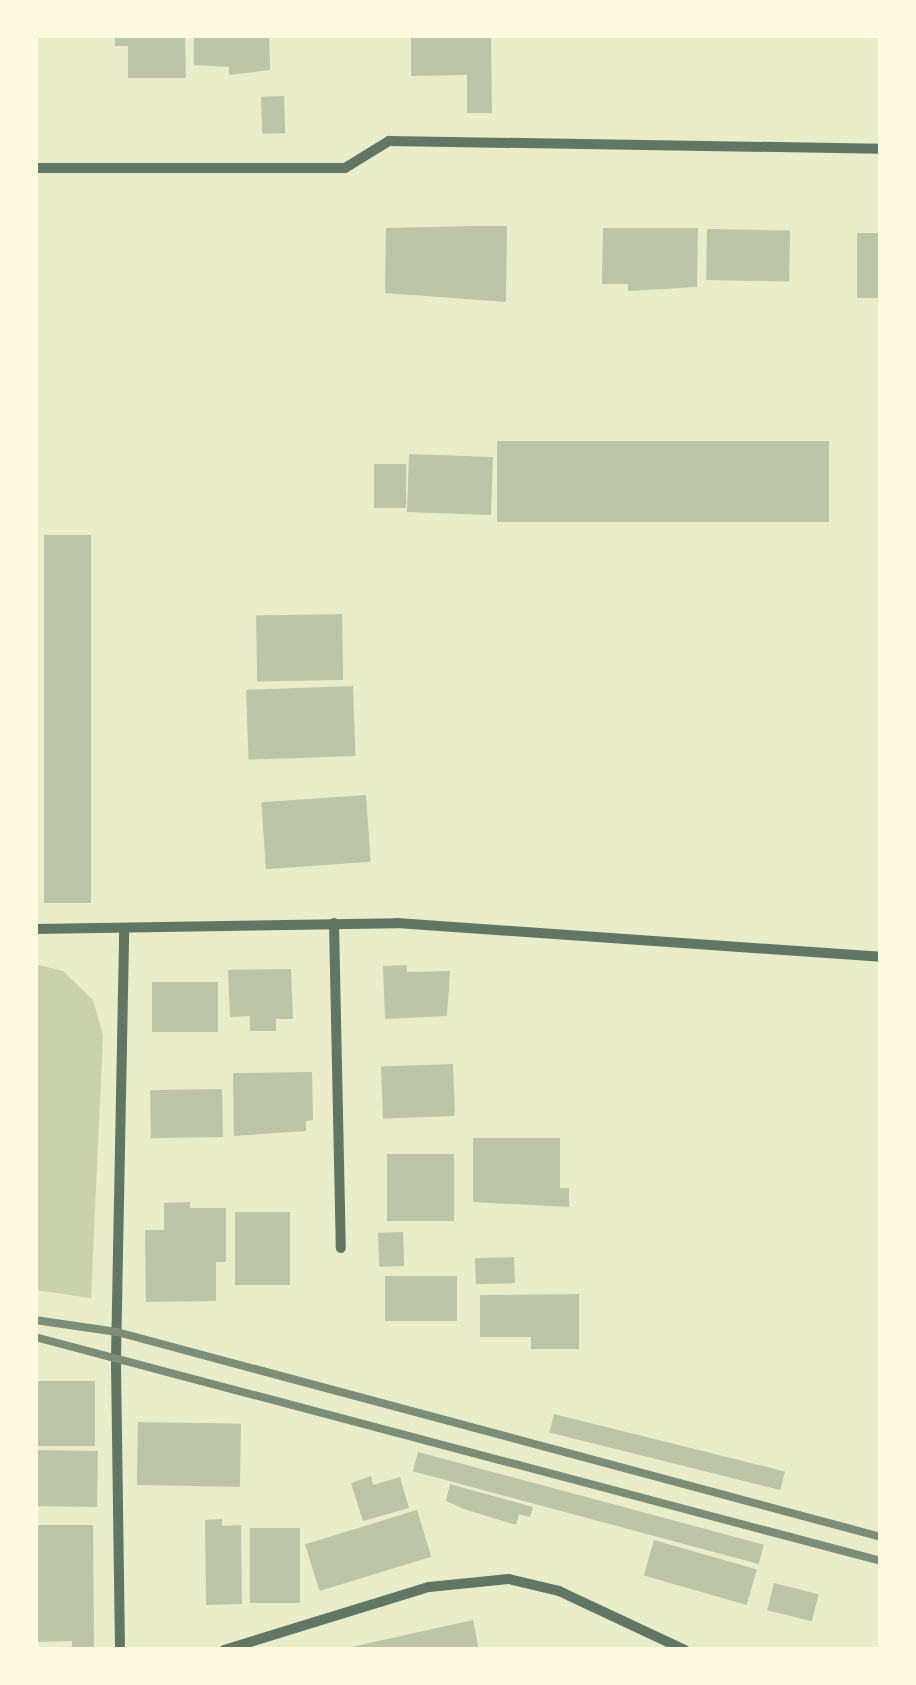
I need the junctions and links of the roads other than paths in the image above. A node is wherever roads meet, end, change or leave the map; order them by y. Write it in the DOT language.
graph roads {
  1 [pos="881,149"];
  2 [pos="35,168"];
  3 [pos="334,923"];
  4 [pos="35,929"];
  5 [pos="124,929"];
  6 [pos="881,957"];
  7 [pos="341,1248"];
  8 [pos="120,1650"];
  9 [pos="224,1650"];
  10 [pos="684,1650"];
  1 -- 2 [label="street"];
  3 -- 5 [label="street"];
  3 -- 6 [label="street"];
  3 -- 7 [label="street"];
  4 -- 5 [label="street"];
  5 -- 8 [label="street"];
  9 -- 10 [label="street"];
}
